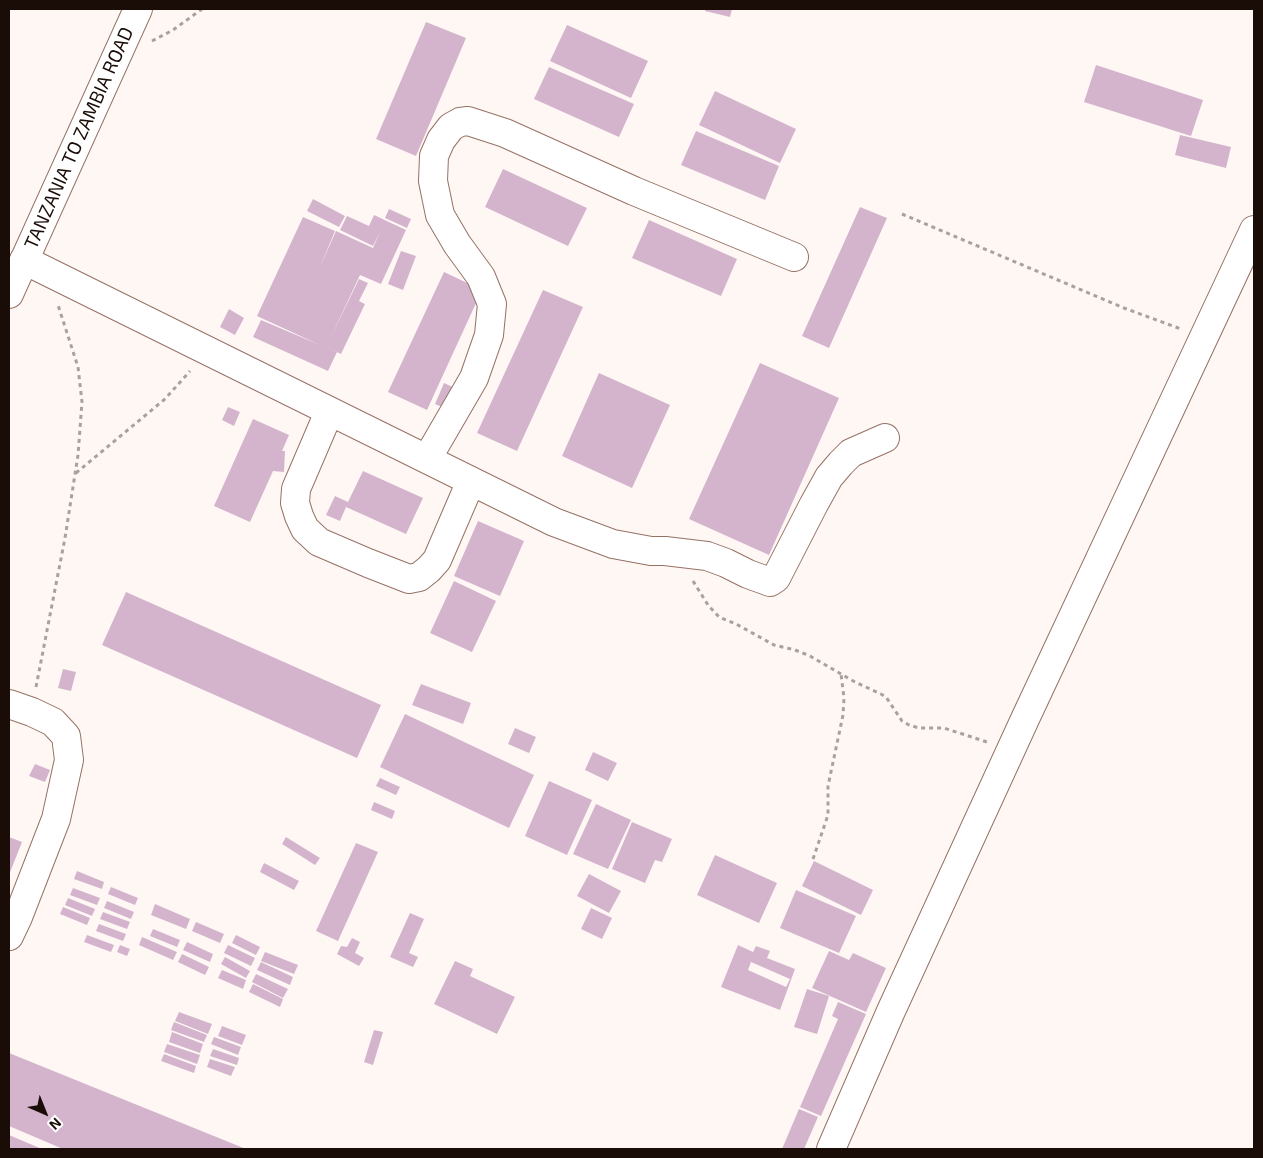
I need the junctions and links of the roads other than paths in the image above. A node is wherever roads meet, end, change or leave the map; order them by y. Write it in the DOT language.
graph roads {
  1 [pos="138,9"];
  2 [pos="1254,230"];
  3 [pos="794,257"];
  4 [pos="36,266"];
  5 [pos="9,294"];
  6 [pos="329,412"];
  7 [pos="885,438"];
  8 [pos="426,459"];
  9 [pos="472,482"];
  10 [pos="20,708"];
  11 [pos="9,936"];
  12 [pos="832,1149"];
  1 -- 4 [label="main road, TANZANIA TO ZAMBIA ROAD"];
  2 -- 12 [label="main road"];
  3 -- 8 [label="main road"];
  4 -- 5 [label="main road, TANZANIA TO ZAMBIA ROAD"];
  4 -- 6 [label="main road"];
  6 -- 8 [label="main road"];
  6 -- 9 [label="main road"];
  7 -- 9 [label="main road"];
  8 -- 9 [label="main road"];
  10 -- 11 [label="main road"];
}
